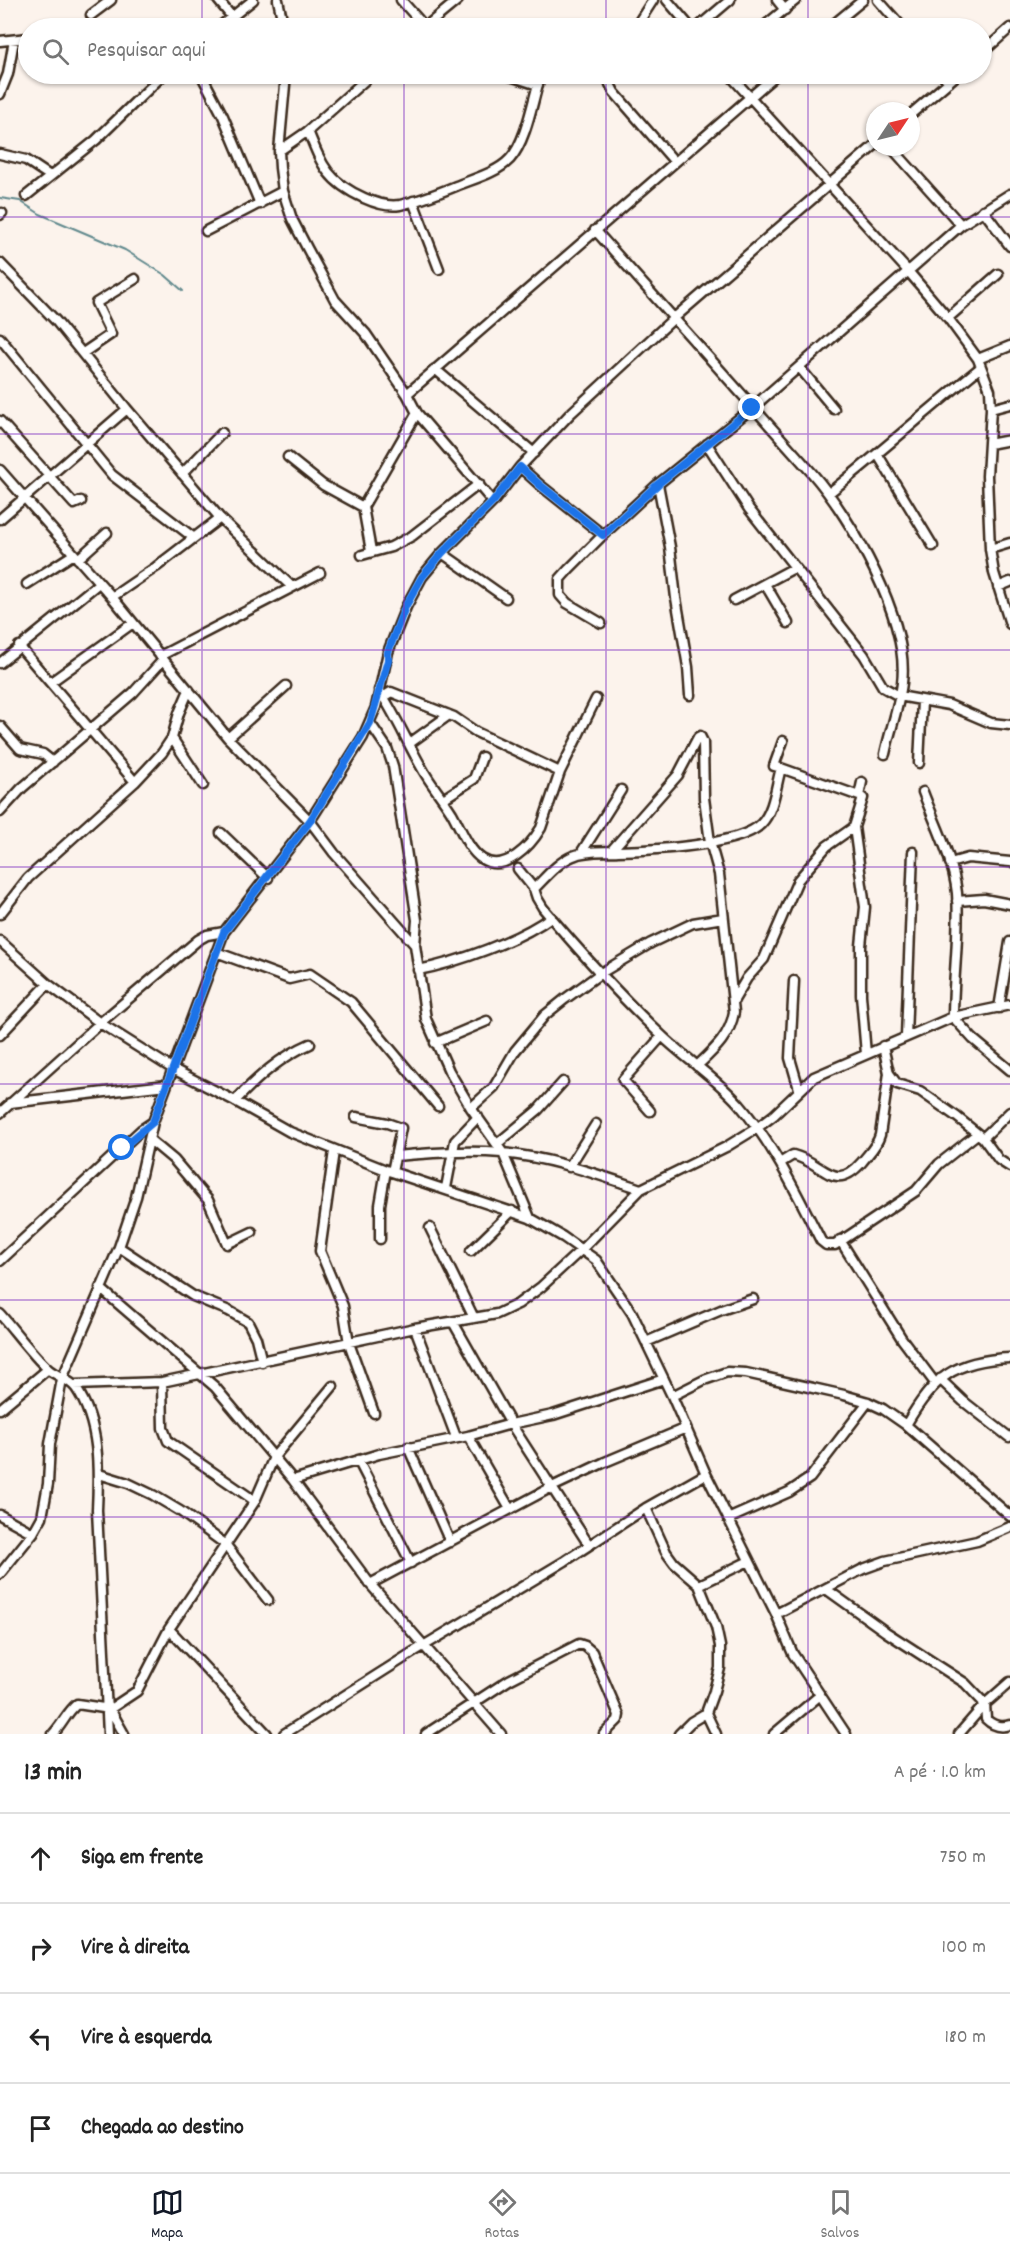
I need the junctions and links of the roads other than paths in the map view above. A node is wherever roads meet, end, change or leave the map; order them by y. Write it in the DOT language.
graph roads {
  1 [pos="111,0"];
  2 [pos="218,0"];
  3 [pos="253,0"];
  4 [pos="278,0"];
  5 [pos="401,0"];
  6 [pos="458,0"];
  7 [pos="653,0"];
  8 [pos="667,0"];
  9 [pos="681,0"];
  10 [pos="730,0"];
  11 [pos="777,0"];
  12 [pos="796,0"];
  13 [pos="863,0"];
  14 [pos="878,0"];
  15 [pos="673,7"];
  16 [pos="785,10"];
  17 [pos="91,15"];
  18 [pos="232,17"];
  19 [pos="282,18"];
  20 [pos="416,18"];
  21 [pos="437,18"];
  22 [pos="641,18"];
  23 [pos="682,18"];
  24 [pos="709,18"];
  25 [pos="775,18"];
  26 [pos="841,18"];
  27 [pos="894,18"];
  28 [pos="1010,28"];
  29 [pos="18,39"];
  30 [pos="14,40"];
  31 [pos="0,41"];
  32 [pos="992,44"];
  33 [pos="154,84"];
  34 [pos="206,84"];
  35 [pos="285,84"];
  36 [pos="361,84"];
  37 [pos="535,84"];
  38 [pos="610,84"];
  39 [pos="738,84"];
  40 [pos="765,84"];
  41 [pos="947,84"];
  42 [pos="538,85"];
  43 [pos="0,94"];
  44 [pos="749,97"];
  45 [pos="920,106"];
  46 [pos="308,130"];
  47 [pos="279,151"];
  48 [pos="866,153"];
  49 [pos="0,154"];
  50 [pos="899,156"];
  51 [pos="674,161"];
  52 [pos="50,176"];
  53 [pos="830,184"];
  54 [pos="283,191"];
  55 [pos="1010,194"];
  56 [pos="26,196"];
  57 [pos="413,201"];
  58 [pos="260,204"];
  59 [pos="983,210"];
  60 [pos="961,225"];
  61 [pos="595,230"];
  62 [pos="206,231"];
  63 [pos="1010,246"];
  64 [pos="0,263"];
  65 [pos="439,269"];
  66 [pos="908,271"];
  67 [pos="998,274"];
  68 [pos="135,279"];
  69 [pos="948,318"];
  70 [pos="674,319"];
  71 [pos="0,338"];
  72 [pos="1010,346"];
  73 [pos="83,353"];
  74 [pos="980,363"];
  75 [pos="798,367"];
  76 [pos="435,369"];
  77 [pos="407,394"];
  78 [pos="1010,404"];
  79 [pos="752,408"];
  80 [pos="127,409"];
  81 [pos="834,409"];
  82 [pos="992,409"];
  83 [pos="417,413"];
  84 [pos="0,421"];
  85 [pos="222,433"];
  86 [pos="1010,440"];
  87 [pos="87,444"];
  88 [pos="706,444"];
  89 [pos="989,444"];
  90 [pos="534,453"];
  91 [pos="878,455"];
  92 [pos="288,456"];
  93 [pos="520,467"];
  94 [pos="0,470"];
  95 [pos="182,474"];
  96 [pos="49,477"];
  97 [pos="479,484"];
  98 [pos="658,484"];
  99 [pos="829,493"];
  100 [pos="25,498"];
  101 [pos="81,501"];
  102 [pos="493,502"];
  103 [pos="363,507"];
  104 [pos="220,518"];
  105 [pos="0,519"];
  106 [pos="107,533"];
  107 [pos="603,535"];
  108 [pos="194,538"];
  109 [pos="1010,543"];
  110 [pos="933,546"];
  111 [pos="990,549"];
  112 [pos="442,553"];
  113 [pos="76,557"];
  114 [pos="794,568"];
  115 [pos="320,573"];
  116 [pos="1010,582"];
  117 [pos="99,583"];
  118 [pos="27,584"];
  119 [pos="765,584"];
  120 [pos="292,587"];
  121 [pos="998,587"];
  122 [pos="112,597"];
  123 [pos="506,597"];
  124 [pos="734,600"];
  125 [pos="1007,604"];
  126 [pos="133,623"];
  127 [pos="601,623"];
  128 [pos="788,623"];
  129 [pos="1010,624"];
  130 [pos="19,646"];
  131 [pos="161,658"];
  132 [pos="0,663"];
  133 [pos="51,682"];
  134 [pos="286,686"];
  135 [pos="189,690"];
  136 [pos="381,694"];
  137 [pos="690,694"];
  138 [pos="899,696"];
  139 [pos="596,699"];
  140 [pos="922,701"];
  141 [pos="449,715"];
  142 [pos="370,723"];
  143 [pos="1010,725"];
  144 [pos="0,726"];
  145 [pos="89,730"];
  146 [pos="172,738"];
  147 [pos="228,738"];
  148 [pos="783,741"];
  149 [pos="410,743"];
  150 [pos="885,754"];
  151 [pos="482,757"];
  152 [pos="52,762"];
  153 [pos="919,763"];
  154 [pos="781,768"];
  155 [pos="560,772"];
  156 [pos="135,782"];
  157 [pos="862,782"];
  158 [pos="203,785"];
  159 [pos="621,790"];
  160 [pos="923,792"];
  161 [pos="859,796"];
  162 [pos="443,799"];
  163 [pos="0,812"];
  164 [pos="310,821"];
  165 [pos="854,827"];
  166 [pos="221,833"];
  167 [pos="710,842"];
  168 [pos="611,851"];
  169 [pos="913,852"];
  170 [pos="581,853"];
  171 [pos="1010,862"];
  172 [pos="950,863"];
  173 [pos="518,869"];
  174 [pos="268,878"];
  175 [pos="534,889"];
  176 [pos="957,902"];
  177 [pos="1010,903"];
  178 [pos="0,914"];
  179 [pos="551,916"];
  180 [pos="723,918"];
  181 [pos="224,932"];
  182 [pos="0,941"];
  183 [pos="1010,942"];
  184 [pos="415,945"];
  185 [pos="216,952"];
  186 [pos="417,969"];
  187 [pos="601,973"];
  188 [pos="794,981"];
  189 [pos="48,984"];
  190 [pos="734,1000"];
  191 [pos="1010,1005"];
  192 [pos="999,1008"];
  193 [pos="953,1017"];
  194 [pos="487,1021"];
  195 [pos="100,1023"];
  196 [pos="0,1035"];
  197 [pos="662,1036"];
  198 [pos="906,1036"];
  199 [pos="435,1043"];
  200 [pos="310,1044"];
  201 [pos="883,1046"];
  202 [pos="866,1054"];
  203 [pos="697,1066"];
  204 [pos="173,1069"];
  205 [pos="1010,1070"];
  206 [pos="889,1073"];
  207 [pos="563,1082"];
  208 [pos="166,1085"];
  209 [pos="799,1089"];
  210 [pos="235,1101"];
  211 [pos="10,1103"];
  212 [pos="438,1106"];
  213 [pos="471,1108"];
  214 [pos="650,1111"];
  215 [pos="1010,1112"];
  216 [pos="0,1113"];
  217 [pos="356,1117"];
  218 [pos="478,1117"];
  219 [pos="153,1122"];
  220 [pos="596,1124"];
  221 [pos="757,1128"];
  222 [pos="980,1136"];
  223 [pos="150,1140"];
  224 [pos="497,1144"];
  225 [pos="334,1151"];
  226 [pos="453,1151"];
  227 [pos="503,1153"];
  228 [pos="395,1156"];
  229 [pos="780,1163"];
  230 [pos="569,1167"];
  231 [pos="1010,1167"];
  232 [pos="389,1171"];
  233 [pos="446,1188"];
  234 [pos="641,1189"];
  235 [pos="512,1211"];
  236 [pos="530,1218"];
  237 [pos="430,1228"];
  238 [pos="252,1232"];
  239 [pos="380,1239"];
  240 [pos="840,1240"];
  241 [pos="119,1248"];
  242 [pos="582,1250"];
  243 [pos="471,1251"];
  244 [pos="0,1262"];
  245 [pos="100,1288"];
  246 [pos="753,1299"];
  247 [pos="0,1314"];
  248 [pos="474,1318"];
  249 [pos="453,1322"];
  250 [pos="415,1328"];
  251 [pos="646,1342"];
  252 [pos="349,1343"];
  253 [pos="1010,1358"];
  254 [pos="262,1362"];
  255 [pos="48,1369"];
  256 [pos="200,1376"];
  257 [pos="62,1379"];
  258 [pos="664,1379"];
  259 [pos="937,1381"];
  260 [pos="162,1382"];
  261 [pos="74,1385"];
  262 [pos="333,1386"];
  263 [pos="672,1396"];
  264 [pos="868,1402"];
  265 [pos="0,1409"];
  266 [pos="374,1413"];
  267 [pos="511,1424"];
  268 [pos="906,1425"];
  269 [pos="686,1428"];
  270 [pos="468,1436"];
  271 [pos="456,1437"];
  272 [pos="1009,1437"];
  273 [pos="408,1448"];
  274 [pos="274,1457"];
  275 [pos="358,1460"];
  276 [pos="99,1474"];
  277 [pos="706,1474"];
  278 [pos="293,1480"];
  279 [pos="552,1487"];
  280 [pos="255,1501"];
  281 [pos="646,1508"];
  282 [pos="510,1509"];
  283 [pos="0,1515"];
  284 [pos="1010,1516"];
  285 [pos="728,1519"];
  286 [pos="1010,1527"];
  287 [pos="33,1533"];
  288 [pos="450,1542"];
  289 [pos="225,1544"];
  290 [pos="589,1545"];
  291 [pos="749,1561"];
  292 [pos="411,1563"];
  293 [pos="0,1574"];
  294 [pos="370,1584"];
  295 [pos="699,1586"];
  296 [pos="826,1589"];
  297 [pos="268,1600"];
  298 [pos="776,1614"];
  299 [pos="169,1629"];
  300 [pos="423,1646"];
  301 [pos="1009,1684"];
  302 [pos="819,1696"];
  303 [pos="474,1703"];
  304 [pos="985,1704"];
  305 [pos="108,1709"];
  306 [pos="706,1713"];
  307 [pos="1010,1726"];
  308 [pos="294,1731"];
  309 [pos="439,1731"];
  310 [pos="53,1734"];
  311 [pos="108,1734"];
  312 [pos="124,1734"];
  313 [pos="267,1734"];
  314 [pos="284,1734"];
  315 [pos="426,1734"];
  316 [pos="501,1734"];
  317 [pos="604,1734"];
  318 [pos="679,1734"];
  319 [pos="716,1734"];
  320 [pos="774,1734"];
  321 [pos="846,1734"];
  322 [pos="959,1734"];
  323 [pos="1008,1734"];
  1 -- 17 [label="street"];
  2 -- 18 [label="street"];
  3 -- 18 [label="street"];
  4 -- 19 [label="street"];
  5 -- 20 [label="street"];
  6 -- 21 [label="street"];
  7 -- 22 [label="street"];
  8 -- 15 [label="street"];
  9 -- 15 [label="street"];
  10 -- 24 [label="street"];
  11 -- 16 [label="street"];
  12 -- 16 [label="street"];
  13 -- 26 [label="street"];
  14 -- 27 [label="street"];
  15 -- 23 [label="street"];
  16 -- 25 [label="street"];
  28 -- 32 [label="street"];
  29 -- 30 [label="street"];
  30 -- 31 [label="street"];
  30 -- 43 [label="street"];
  33 -- 52 [label="street"];
  34 -- 58 [label="street"];
  35 -- 47 [label="street"];
  36 -- 46 [label="street"];
  37 -- 42 [label="street"];
  38 -- 51 [label="street"];
  39 -- 44 [label="street"];
  40 -- 44 [label="street"];
  41 -- 45 [label="street"];
  42 -- 57 [label="street"];
  44 -- 51 [label="street"];
  44 -- 53 [label="street"];
  46 -- 47 [label="street"];
  46 -- 57 [label="street"];
  47 -- 54 [label="street"];
  48 -- 53 [label="street"];
  49 -- 52 [label="street"];
  50 -- 60 [label="street"];
  51 -- 61 [label="street"];
  52 -- 56 [label="street"];
  53 -- 66 [label="street"];
  53 -- 70 [label="street"];
  54 -- 58 [label="street"];
  54 -- 77 [label="street"];
  55 -- 59 [label="street"];
  57 -- 65 [label="street"];
  58 -- 62 [label="street"];
  59 -- 60 [label="street"];
  59 -- 63 [label="street"];
  60 -- 66 [label="street"];
  61 -- 70 [label="street"];
  61 -- 76 [label="street"];
  64 -- 73 [label="street"];
  66 -- 69 [label="street"];
  66 -- 75 [label="street"];
  67 -- 69 [label="street"];
  68 -- 73 [label="street"];
  69 -- 74 [label="street"];
  70 -- 79 [label="street"];
  70 -- 90 [label="street"];
  71 -- 87 [label="street"];
  72 -- 74 [label="street"];
  73 -- 80 [label="street"];
  74 -- 82 [label="street"];
  74 -- 91 [label="street"];
  75 -- 79 [label="street"];
  75 -- 81 [label="street"];
  76 -- 77 [label="street"];
  76 -- 90 [label="street"];
  77 -- 83 [label="street"];
  78 -- 82 [label="street"];
  79 -- 88 [label="street"];
  79 -- 99 [label="street"];
  80 -- 87 [label="street"];
  80 -- 95 [label="street"];
  82 -- 89 [label="street"];
  83 -- 97 [label="street"];
  83 -- 103 [label="street"];
  84 -- 96 [label="street"];
  85 -- 95 [label="street"];
  86 -- 89 [label="street"];
  87 -- 96 [label="street"];
  87 -- 108 [label="street"];
  88 -- 98 [label="street"];
  88 -- 114 [label="street"];
  89 -- 111 [label="street"];
  90 -- 93 [label="street"];
  91 -- 99 [label="street"];
  91 -- 110 [label="street"];
  92 -- 103 [label="street"];
  93 -- 102 [label="street"];
  93 -- 107 [label="street"];
  94 -- 100 [label="street"];
  95 -- 104 [label="street"];
  96 -- 100 [label="street"];
  96 -- 101 [label="street"];
  97 -- 102 [label="street"];
  97 -- 103 [label="street"];
  98 -- 107 [label="street"];
  98 -- 137 [label="street"];
  99 -- 138 [label="street"];
  100 -- 105 [label="street"];
  100 -- 113 [label="street"];
  102 -- 112 [label="street"];
  104 -- 108 [label="street"];
  104 -- 120 [label="street"];
  106 -- 113 [label="street"];
  107 -- 127 [label="street"];
  108 -- 122 [label="street"];
  109 -- 111 [label="street"];
  111 -- 121 [label="street"];
  112 -- 123 [label="street"];
  112 -- 136 [label="street"];
  113 -- 117 [label="street"];
  113 -- 118 [label="street"];
  114 -- 119 [label="street"];
  114 -- 138 [label="street"];
  115 -- 120 [label="street"];
  116 -- 121 [label="street"];
  117 -- 122 [label="street"];
  117 -- 130 [label="street"];
  119 -- 124 [label="street"];
  119 -- 128 [label="street"];
  120 -- 131 [label="street"];
  121 -- 125 [label="street"];
  122 -- 126 [label="street"];
  125 -- 129 [label="street"];
  126 -- 131 [label="street"];
  126 -- 133 [label="street"];
  130 -- 132 [label="street"];
  130 -- 133 [label="street"];
  131 -- 135 [label="street"];
  131 -- 145 [label="street"];
  133 -- 145 [label="street"];
  134 -- 147 [label="street"];
  135 -- 146 [label="street"];
  135 -- 147 [label="street"];
  136 -- 141 [label="street"];
  136 -- 142 [label="street"];
  136 -- 149 [label="street"];
  138 -- 140 [label="street"];
  138 -- 150 [label="street"];
  139 -- 155 [label="street"];
  140 -- 143 [label="street"];
  140 -- 153 [label="street"];
  141 -- 149 [label="street"];
  141 -- 155 [label="street"];
  142 -- 164 [label="street"];
  142 -- 184 [label="street"];
  144 -- 152 [label="street"];
  145 -- 152 [label="street"];
  145 -- 156 [label="street"];
  146 -- 156 [label="street"];
  146 -- 158 [label="street"];
  147 -- 164 [label="street"];
  148 -- 154 [label="street"];
  149 -- 162 [label="street"];
  151 -- 162 [label="street"];
  152 -- 163 [label="street"];
  154 -- 161 [label="street"];
  154 -- 167 [label="street"];
  155 -- 162 [label="street"];
  156 -- 178 [label="street"];
  157 -- 161 [label="street"];
  159 -- 170 [label="street"];
  160 -- 172 [label="street"];
  161 -- 165 [label="street"];
  164 -- 174 [label="street"];
  164 -- 184 [label="street"];
  165 -- 190 [label="street"];
  165 -- 202 [label="street"];
  166 -- 174 [label="street"];
  167 -- 168 [label="street"];
  167 -- 168 [label="street"];
  167 -- 180 [label="street"];
  168 -- 170 [label="street"];
  169 -- 198 [label="street"];
  170 -- 175 [label="street"];
  171 -- 172 [label="street"];
  172 -- 176 [label="street"];
  173 -- 175 [label="street"];
  174 -- 181 [label="street"];
  175 -- 179 [label="street"];
  176 -- 177 [label="street"];
  176 -- 193 [label="street"];
  179 -- 186 [label="street"];
  179 -- 187 [label="street"];
  180 -- 187 [label="street"];
  180 -- 190 [label="street"];
  181 -- 185 [label="street"];
  181 -- 195 [label="street"];
  182 -- 189 [label="street"];
  183 -- 192 [label="street"];
  184 -- 186 [label="street"];
  185 -- 204 [label="street"];
  185 -- 212 [label="street"];
  186 -- 199 [label="street"];
  187 -- 197 [label="street"];
  187 -- 213 [label="street"];
  188 -- 209 [label="street"];
  189 -- 195 [label="street"];
  189 -- 196 [label="street"];
  190 -- 203 [label="street"];
  191 -- 192 [label="street"];
  192 -- 193 [label="street"];
  193 -- 198 [label="street"];
  193 -- 205 [label="street"];
  194 -- 199 [label="street"];
  195 -- 204 [label="street"];
  195 -- 211 [label="street"];
  197 -- 203 [label="street"];
  197 -- 214 [label="street"];
  198 -- 201 [label="street"];
  199 -- 213 [label="street"];
  200 -- 210 [label="street"];
  201 -- 202 [label="street"];
  201 -- 206 [label="street"];
  202 -- 209 [label="street"];
  203 -- 221 [label="street"];
  204 -- 208 [label="street"];
  204 -- 210 [label="street"];
  206 -- 222 [label="street"];
  206 -- 229 [label="street"];
  207 -- 224 [label="street"];
  208 -- 211 [label="street"];
  208 -- 219 [label="street"];
  209 -- 221 [label="street"];
  210 -- 225 [label="street"];
  211 -- 216 [label="street"];
  213 -- 218 [label="street"];
  215 -- 222 [label="street"];
  217 -- 228 [label="street"];
  218 -- 224 [label="street"];
  218 -- 226 [label="street"];
  219 -- 223 [label="street"];
  219 -- 244 [label="street"];
  220 -- 230 [label="street"];
  221 -- 229 [label="street"];
  221 -- 234 [label="street"];
  222 -- 231 [label="street"];
  222 -- 240 [label="street"];
  223 -- 238 [label="street"];
  223 -- 241 [label="street"];
  224 -- 227 [label="street"];
  225 -- 232 [label="street"];
  225 -- 252 [label="street"];
  226 -- 227 [label="street"];
  226 -- 228 [label="street"];
  226 -- 233 [label="street"];
  227 -- 230 [label="street"];
  227 -- 236 [label="street"];
  228 -- 232 [label="street"];
  229 -- 240 [label="street"];
  230 -- 234 [label="street"];
  232 -- 233 [label="street"];
  232 -- 239 [label="street"];
  233 -- 235 [label="street"];
  234 -- 242 [label="street"];
  235 -- 236 [label="street"];
  235 -- 243 [label="street"];
  236 -- 242 [label="street"];
  237 -- 248 [label="street"];
  240 -- 259 [label="street"];
  241 -- 245 [label="street"];
  241 -- 254 [label="street"];
  242 -- 248 [label="street"];
  242 -- 251 [label="street"];
  245 -- 256 [label="street"];
  245 -- 257 [label="street"];
  246 -- 251 [label="street"];
  247 -- 255 [label="street"];
  248 -- 249 [label="street"];
  249 -- 250 [label="street"];
  249 -- 267 [label="street"];
  250 -- 252 [label="street"];
  250 -- 271 [label="street"];
  251 -- 258 [label="street"];
  252 -- 254 [label="street"];
  252 -- 266 [label="street"];
  253 -- 259 [label="street"];
  254 -- 256 [label="street"];
  255 -- 257 [label="street"];
  255 -- 265 [label="street"];
  256 -- 260 [label="street"];
  256 -- 274 [label="street"];
  257 -- 261 [label="street"];
  257 -- 287 [label="street"];
  258 -- 263 [label="street"];
  258 -- 267 [label="street"];
  259 -- 268 [label="street"];
  259 -- 272 [label="street"];
  260 -- 261 [label="street"];
  260 -- 280 [label="street"];
  261 -- 276 [label="street"];
  262 -- 274 [label="street"];
  263 -- 264 [label="street"];
  263 -- 269 [label="street"];
  264 -- 268 [label="street"];
  264 -- 285 [label="street"];
  267 -- 270 [label="street"];
  267 -- 279 [label="street"];
  268 -- 284 [label="street"];
  269 -- 277 [label="street"];
  269 -- 279 [label="street"];
  270 -- 271 [label="street"];
  270 -- 282 [label="street"];
  271 -- 273 [label="street"];
  273 -- 275 [label="street"];
  273 -- 288 [label="street"];
  274 -- 278 [label="street"];
  274 -- 280 [label="street"];
  275 -- 278 [label="street"];
  275 -- 292 [label="street"];
  276 -- 289 [label="street"];
  276 -- 305 [label="street"];
  277 -- 281 [label="street"];
  277 -- 285 [label="street"];
  278 -- 294 [label="street"];
  279 -- 282 [label="street"];
  279 -- 290 [label="street"];
  280 -- 289 [label="street"];
  281 -- 290 [label="street"];
  281 -- 295 [label="street"];
  282 -- 288 [label="street"];
  283 -- 287 [label="street"];
  285 -- 291 [label="street"];
  286 -- 296 [label="street"];
  287 -- 293 [label="street"];
  288 -- 292 [label="street"];
  289 -- 297 [label="street"];
  289 -- 299 [label="street"];
  290 -- 300 [label="street"];
  291 -- 295 [label="street"];
  291 -- 298 [label="street"];
  292 -- 294 [label="street"];
  294 -- 300 [label="street"];
  295 -- 306 [label="street"];
  296 -- 298 [label="street"];
  296 -- 304 [label="street"];
  298 -- 302 [label="street"];
  299 -- 305 [label="street"];
  299 -- 313 [label="street"];
  300 -- 303 [label="street"];
  300 -- 308 [label="street"];
  301 -- 304 [label="street"];
  302 -- 320 [label="street"];
  302 -- 321 [label="street"];
  303 -- 309 [label="street"];
  303 -- 316 [label="street"];
  303 -- 317 [label="street"];
  304 -- 307 [label="street"];
  304 -- 322 [label="street"];
  305 -- 310 [label="street"];
  305 -- 311 [label="street"];
  305 -- 312 [label="street"];
  306 -- 318 [label="street"];
  306 -- 319 [label="street"];
  307 -- 323 [label="street"];
  308 -- 314 [label="street"];
  309 -- 315 [label="street"];
}
